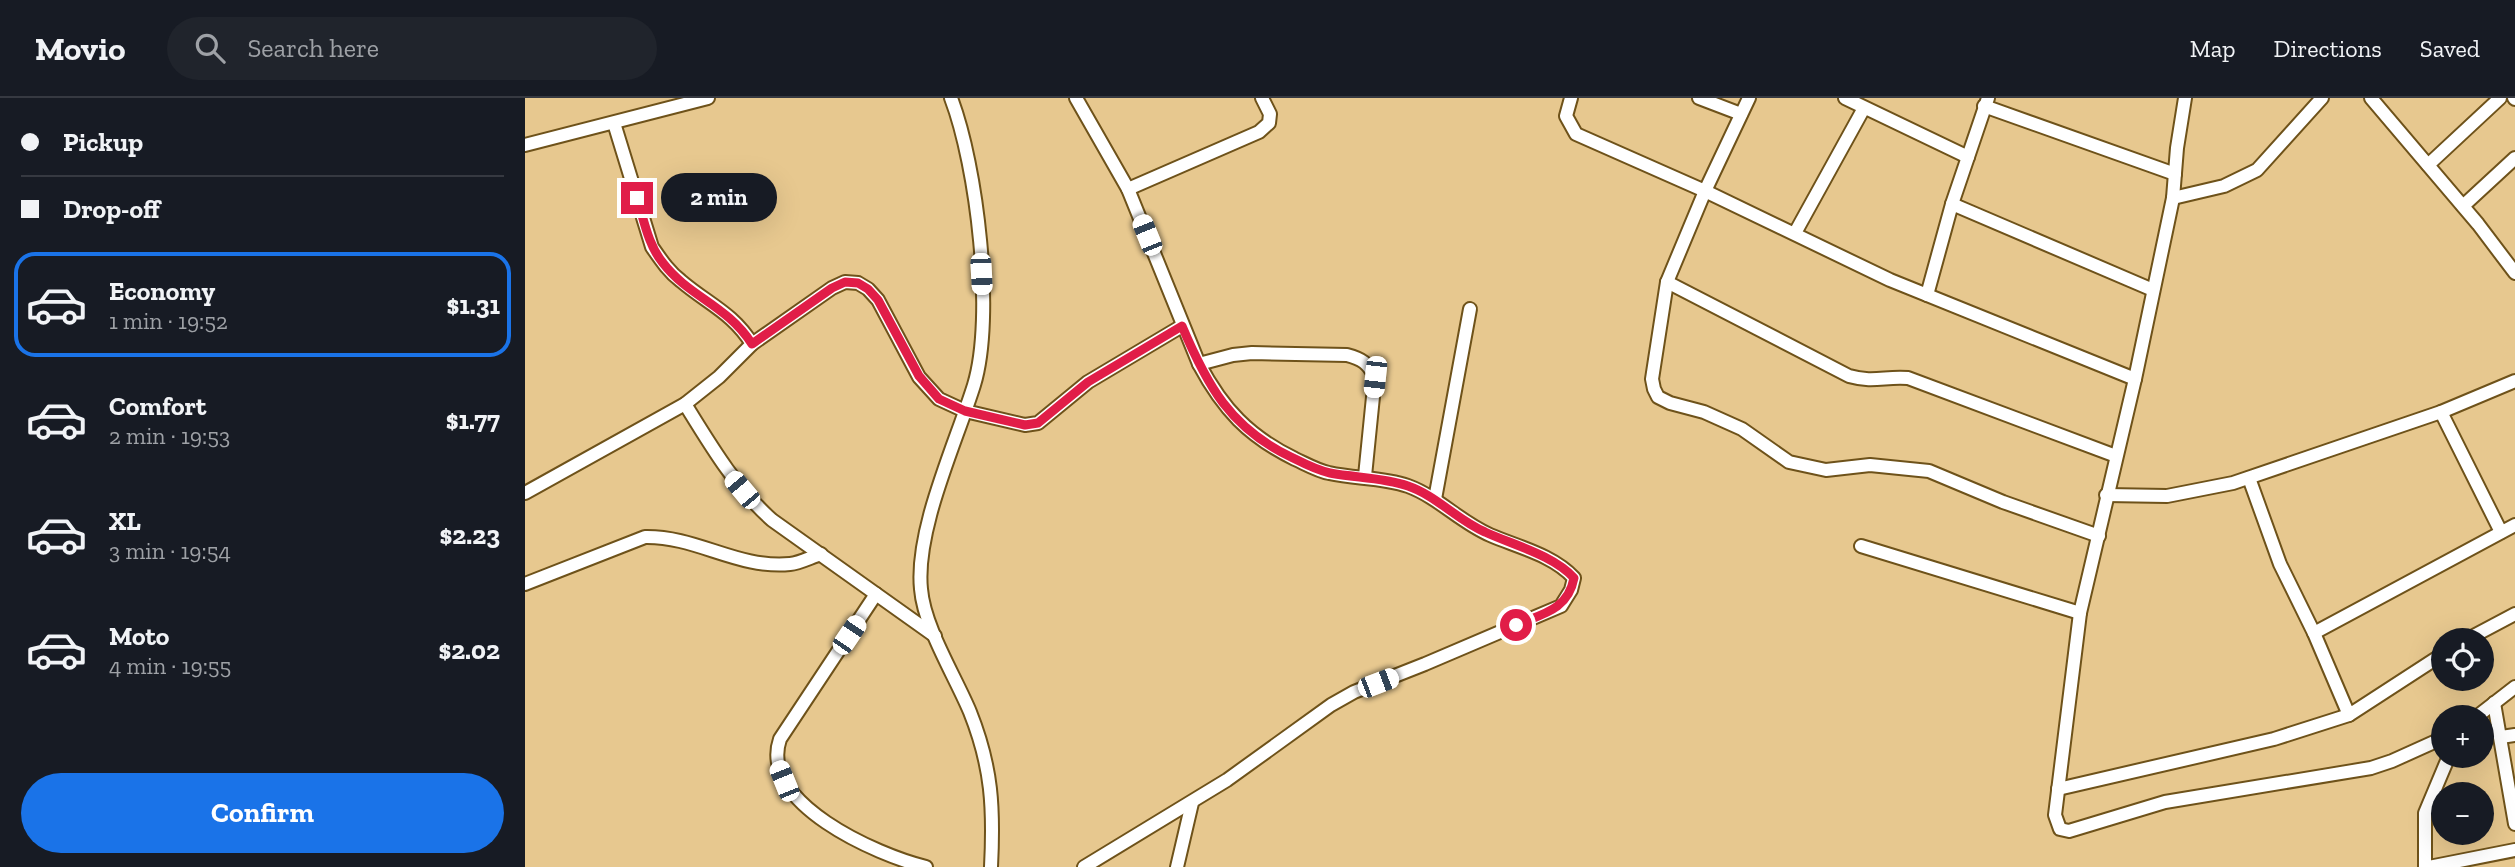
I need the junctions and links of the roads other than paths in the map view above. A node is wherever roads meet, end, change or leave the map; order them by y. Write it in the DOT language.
graph roads {
  1 [pos="708,98"];
  2 [pos="951,98"];
  3 [pos="1076,98"];
  4 [pos="1262,98"];
  5 [pos="1571,98"];
  6 [pos="1699,98"];
  7 [pos="1749,98"];
  8 [pos="1845,98"];
  9 [pos="2185,98"];
  10 [pos="2322,98"];
  11 [pos="2371,98"];
  12 [pos="2500,98"];
  13 [pos="1986,102"];
  14 [pos="1864,108"];
  15 [pos="1741,114"];
  16 [pos="614,123"];
  17 [pos="525,145"];
  18 [pos="1968,157"];
  19 [pos="2515,158"];
  20 [pos="2428,165"];
  21 [pos="2175,174"];
  22 [pos="1128,189"];
  23 [pos="1705,191"];
  24 [pos="2173,198"];
  25 [pos="1952,204"];
  26 [pos="2463,206"];
  27 [pos="1795,233"];
  28 [pos="2515,273"];
  29 [pos="1667,282"];
  30 [pos="2153,290"];
  31 [pos="1927,295"];
  32 [pos="1470,309"];
  33 [pos="1182,326"];
  34 [pos="752,344"];
  35 [pos="1199,364"];
  36 [pos="2135,379"];
  37 [pos="2515,381"];
  38 [pos="685,404"];
  39 [pos="965,411"];
  40 [pos="2441,412"];
  41 [pos="2116,456"];
  42 [pos="1365,476"];
  43 [pos="2249,478"];
  44 [pos="525,493"];
  45 [pos="2106,495"];
  46 [pos="1435,499"];
  47 [pos="2515,525"];
  48 [pos="2501,532"];
  49 [pos="2099,536"];
  50 [pos="1861,546"];
  51 [pos="821,554"];
  52 [pos="525,584"];
  53 [pos="876,593"];
  54 [pos="2080,613"];
  55 [pos="2515,614"];
  56 [pos="2489,628"];
  57 [pos="2313,633"];
  58 [pos="936,637"];
  59 [pos="2431,662"];
  60 [pos="2515,687"];
  61 [pos="2494,703"];
  62 [pos="2491,705"];
  63 [pos="2349,715"];
  64 [pos="2515,735"];
  65 [pos="2501,737"];
  66 [pos="2431,743"];
  67 [pos="2444,768"];
  68 [pos="2058,789"];
  69 [pos="1192,803"];
  70 [pos="2515,824"];
  71 [pos="2515,850"];
  72 [pos="926,867"];
  73 [pos="991,867"];
  74 [pos="1084,867"];
  75 [pos="1177,867"];
  76 [pos="2427,867"];
  1 -- 16 [label="street"];
  2 -- 39 [label="street"];
  3 -- 22 [label="street"];
  4 -- 22 [label="street"];
  5 -- 23 [label="street"];
  6 -- 15 [label="street"];
  7 -- 15 [label="street"];
  8 -- 14 [label="street"];
  9 -- 21 [label="street"];
  10 -- 24 [label="street"];
  11 -- 20 [label="street"];
  12 -- 20 [label="street"];
  13 -- 18 [label="street"];
  13 -- 21 [label="street"];
  14 -- 18 [label="street"];
  14 -- 27 [label="street"];
  15 -- 23 [label="street"];
  16 -- 17 [label="street"];
  16 -- 34 [label="street"];
  18 -- 25 [label="street"];
  19 -- 26 [label="street"];
  20 -- 26 [label="street"];
  21 -- 24 [label="street"];
  22 -- 33 [label="street"];
  23 -- 27 [label="street"];
  23 -- 29 [label="street"];
  24 -- 30 [label="street"];
  25 -- 30 [label="street"];
  25 -- 31 [label="street"];
  26 -- 28 [label="street"];
  27 -- 31 [label="street"];
  29 -- 41 [label="street"];
  29 -- 49 [label="street"];
  30 -- 36 [label="street"];
  31 -- 36 [label="street"];
  32 -- 46 [label="street"];
  33 -- 35 [label="street"];
  33 -- 39 [label="street"];
  34 -- 38 [label="street"];
  34 -- 39 [label="street"];
  35 -- 42 [label="street"];
  35 -- 42 [label="street"];
  36 -- 41 [label="street"];
  37 -- 40 [label="street"];
  38 -- 44 [label="street"];
  38 -- 51 [label="street"];
  39 -- 58 [label="street"];
  40 -- 43 [label="street"];
  40 -- 48 [label="street"];
  41 -- 45 [label="street"];
  42 -- 46 [label="street"];
  43 -- 45 [label="street"];
  43 -- 57 [label="street"];
  45 -- 49 [label="street"];
  46 -- 69 [label="street"];
  47 -- 48 [label="street"];
  48 -- 57 [label="street"];
  49 -- 54 [label="street"];
  50 -- 54 [label="street"];
  51 -- 52 [label="street"];
  51 -- 53 [label="street"];
  53 -- 58 [label="street"];
  53 -- 72 [label="street"];
  54 -- 68 [label="street"];
  55 -- 56 [label="street"];
  57 -- 63 [label="street"];
  58 -- 73 [label="street"];
  59 -- 63 [label="street"];
  60 -- 61 [label="street"];
  61 -- 62 [label="street"];
  61 -- 65 [label="street"];
  63 -- 68 [label="street"];
  64 -- 65 [label="street"];
  65 -- 70 [label="street"];
  66 -- 68 [label="street"];
  67 -- 76 [label="street"];
  69 -- 74 [label="street"];
  69 -- 75 [label="street"];
  71 -- 76 [label="street"];
}
